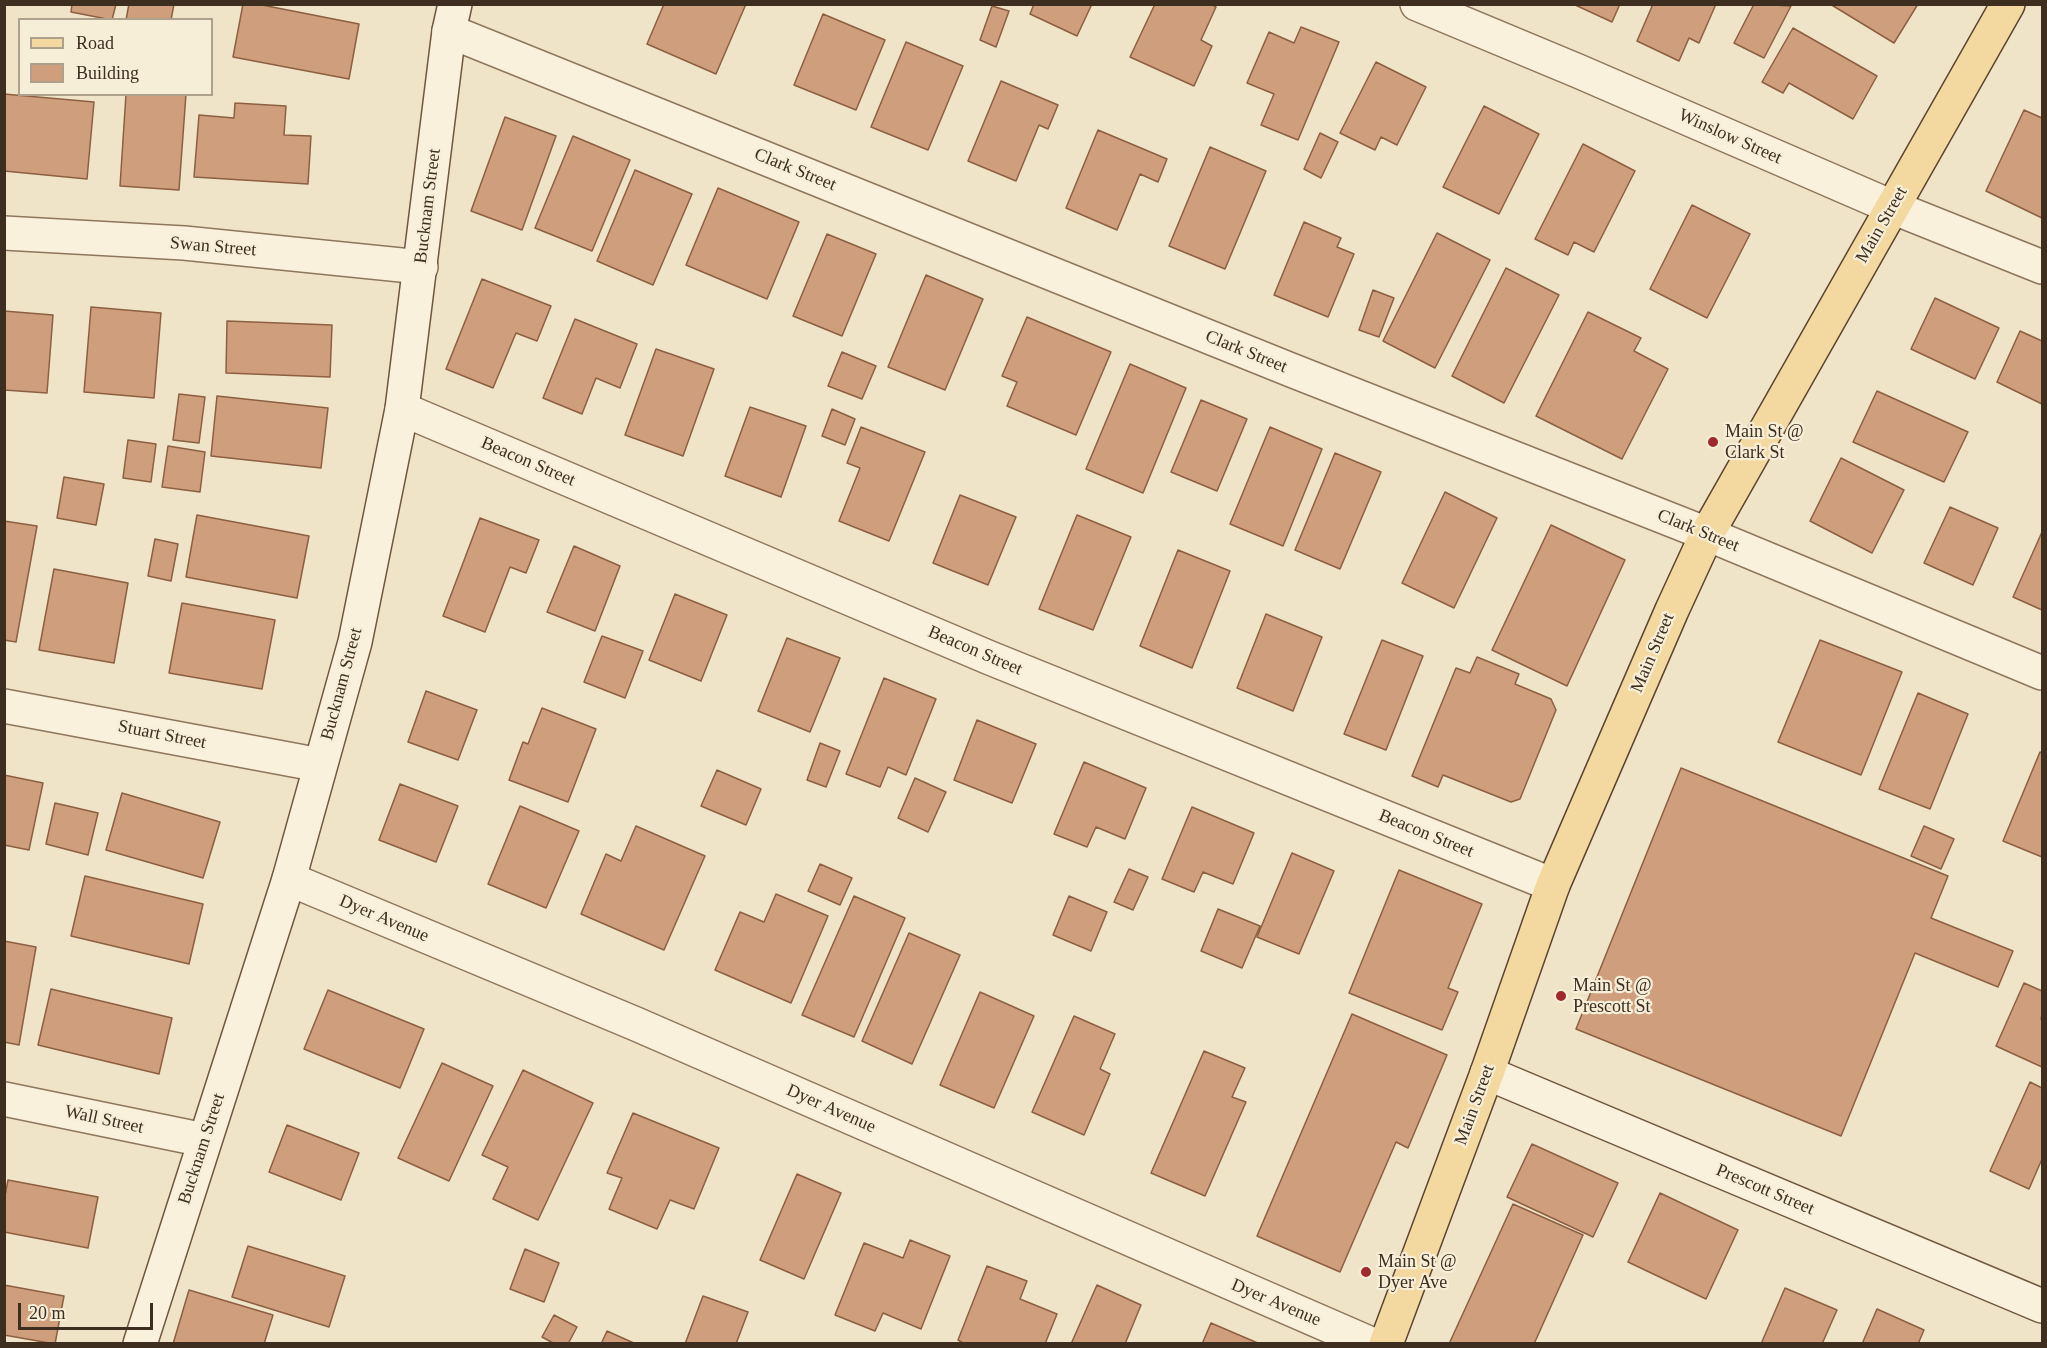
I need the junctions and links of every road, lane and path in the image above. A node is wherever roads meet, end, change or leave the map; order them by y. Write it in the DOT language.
graph roads {
  1 [pos="1417,4"];
  2 [pos="2008,4"];
  3 [pos="452,18"];
  4 [pos="1892,207"];
  5 [pos="4,233"];
  6 [pos="421,267"];
  7 [pos="2043,267"];
  8 [pos="402,409"];
  9 [pos="1707,534"];
  10 [pos="2043,673"];
  11 [pos="4,706"];
  12 [pos="320,765"];
  13 [pos="289,879"];
  14 [pos="1553,885"];
  15 [pos="1487,1073"];
  16 [pos="4,1099"];
  17 [pos="204,1140"];
  18 [pos="2043,1306"];
  19 [pos="140,1344"];
  20 [pos="1371,1344"];
  21 [pos="1386,1344"];
  1 -- 4 [label="street, Winslow Street"];
  2 -- 4 [label="main road, Main Street"];
  3 -- 6 [label="street, Bucknam Street"];
  3 -- 9 [label="street, Clark Street"];
  4 -- 7 [label="street, Winslow Street"];
  4 -- 9 [label="main road, Main Street"];
  5 -- 6 [label="street, Swan Street"];
  6 -- 8 [label="street, Bucknam Street"];
  8 -- 12 [label="street, Bucknam Street"];
  8 -- 14 [label="street, Beacon Street"];
  9 -- 10 [label="street, Clark Street"];
  9 -- 14 [label="main road, Main Street"];
  11 -- 12 [label="street, Stuart Street"];
  12 -- 13 [label="street, Bucknam Street"];
  13 -- 17 [label="street, Bucknam Street"];
  13 -- 20 [label="street, Dyer Avenue"];
  14 -- 15 [label="main road, Main Street"];
  15 -- 18 [label="street, Prescott Street"];
  15 -- 21 [label="main road, Main Street"];
  16 -- 17 [label="street, Wall Street"];
  17 -- 19 [label="street, Bucknam Street"];
}
